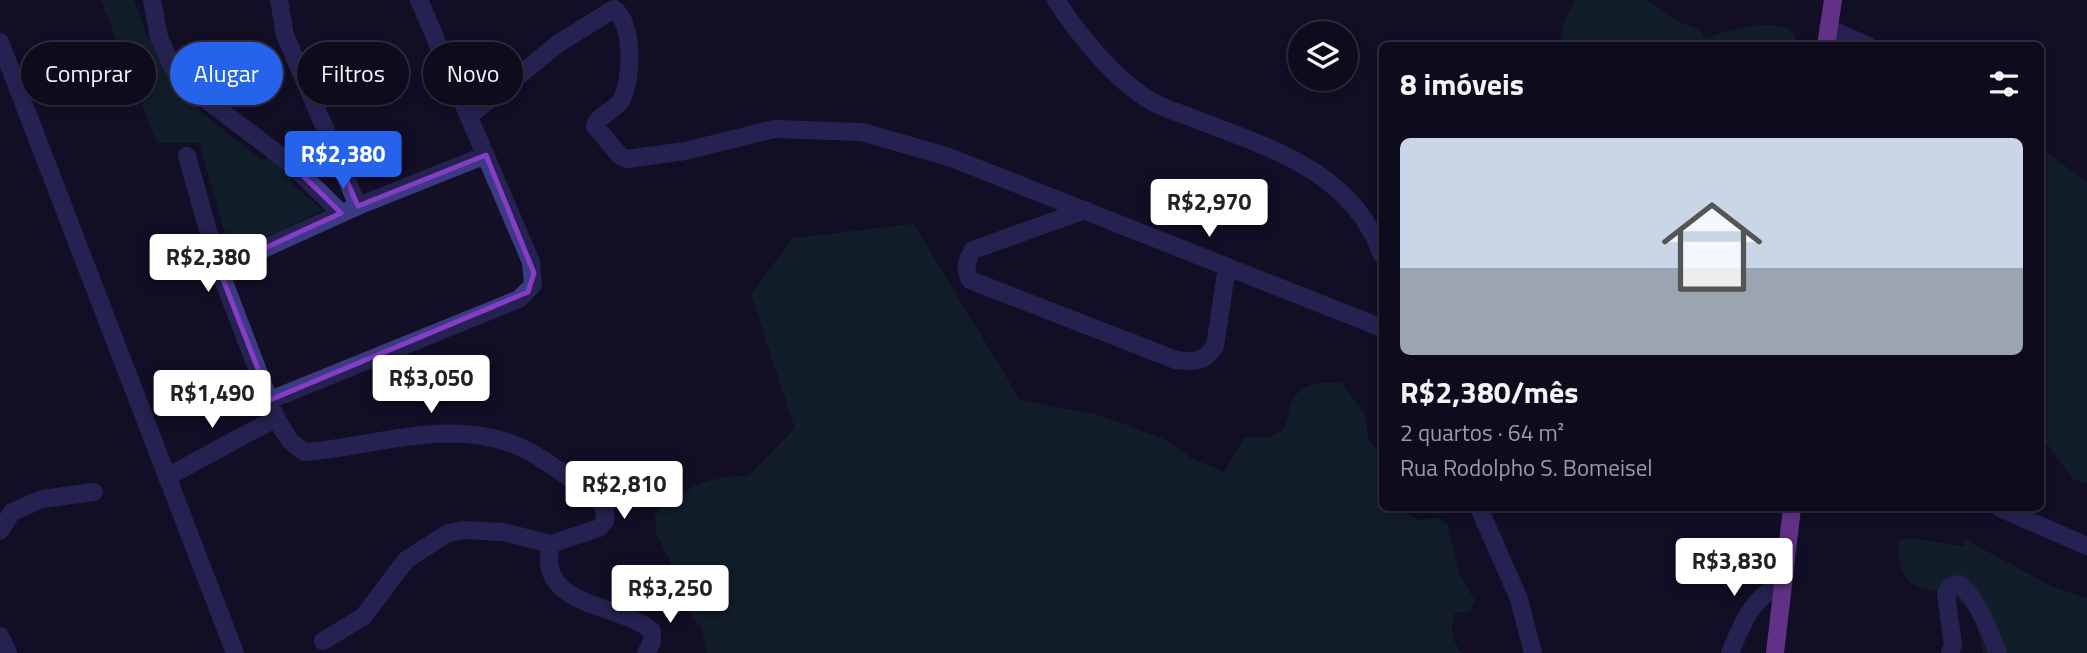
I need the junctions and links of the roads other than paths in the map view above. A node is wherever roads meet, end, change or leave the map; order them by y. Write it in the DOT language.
graph roads {
  1 [pos="152,0"];
  2 [pos="279,0"];
  3 [pos="419,0"];
  4 [pos="1056,0"];
  5 [pos="1833,0"];
  6 [pos="1827,37"];
  7 [pos="0,42"];
  8 [pos="1850,42"];
  9 [pos="469,116"];
  10 [pos="327,135"];
  11 [pos="486,155"];
  12 [pos="187,156"];
  13 [pos="290,163"];
  14 [pos="358,206"];
  15 [pos="1085,210"];
  16 [pos="341,213"];
  17 [pos="1379,245"];
  18 [pos="1227,267"];
  19 [pos="219,269"];
  20 [pos="1379,327"];
  21 [pos="270,400"];
  22 [pos="276,418"];
  23 [pos="167,477"];
  24 [pos="94,492"];
  25 [pos="1480,511"];
  26 [pos="1792,511"];
  27 [pos="2007,511"];
  28 [pos="0,531"];
  29 [pos="551,544"];
  30 [pos="2087,546"];
  31 [pos="1783,580"];
  32 [pos="0,636"];
  33 [pos="323,641"];
  34 [pos="8,653"];
  35 [pos="235,653"];
  36 [pos="646,653"];
  37 [pos="1534,653"];
  38 [pos="1730,653"];
  39 [pos="1775,653"];
  40 [pos="1950,653"];
  41 [pos="1998,653"];
  1 -- 13 [label="street"];
  2 -- 10 [label="street"];
  3 -- 9 [label="street"];
  4 -- 17 [label="street"];
  5 -- 6 [label="main road"];
  6 -- 8 [label="street"];
  7 -- 23 [label="street"];
  9 -- 11 [label="street"];
  9 -- 15 [label="street"];
  10 -- 13 [label="street"];
  10 -- 14 [label="street"];
  11 -- 14 [label="street"];
  11 -- 21 [label="street"];
  12 -- 19 [label="street"];
  13 -- 16 [label="street"];
  14 -- 16 [label="street"];
  15 -- 18 [label="street"];
  15 -- 18 [label="street"];
  16 -- 19 [label="street"];
  18 -- 20 [label="street"];
  19 -- 21 [label="street"];
  21 -- 22 [label="street"];
  22 -- 23 [label="street"];
  22 -- 29 [label="street"];
  23 -- 35 [label="street"];
  24 -- 28 [label="street"];
  25 -- 37 [label="street"];
  26 -- 31 [label="main road"];
  27 -- 30 [label="street"];
  29 -- 33 [label="street"];
  29 -- 36 [label="street"];
  31 -- 38 [label="street"];
  31 -- 39 [label="main road"];
  32 -- 34 [label="street"];
  40 -- 41 [label="street"];
}
